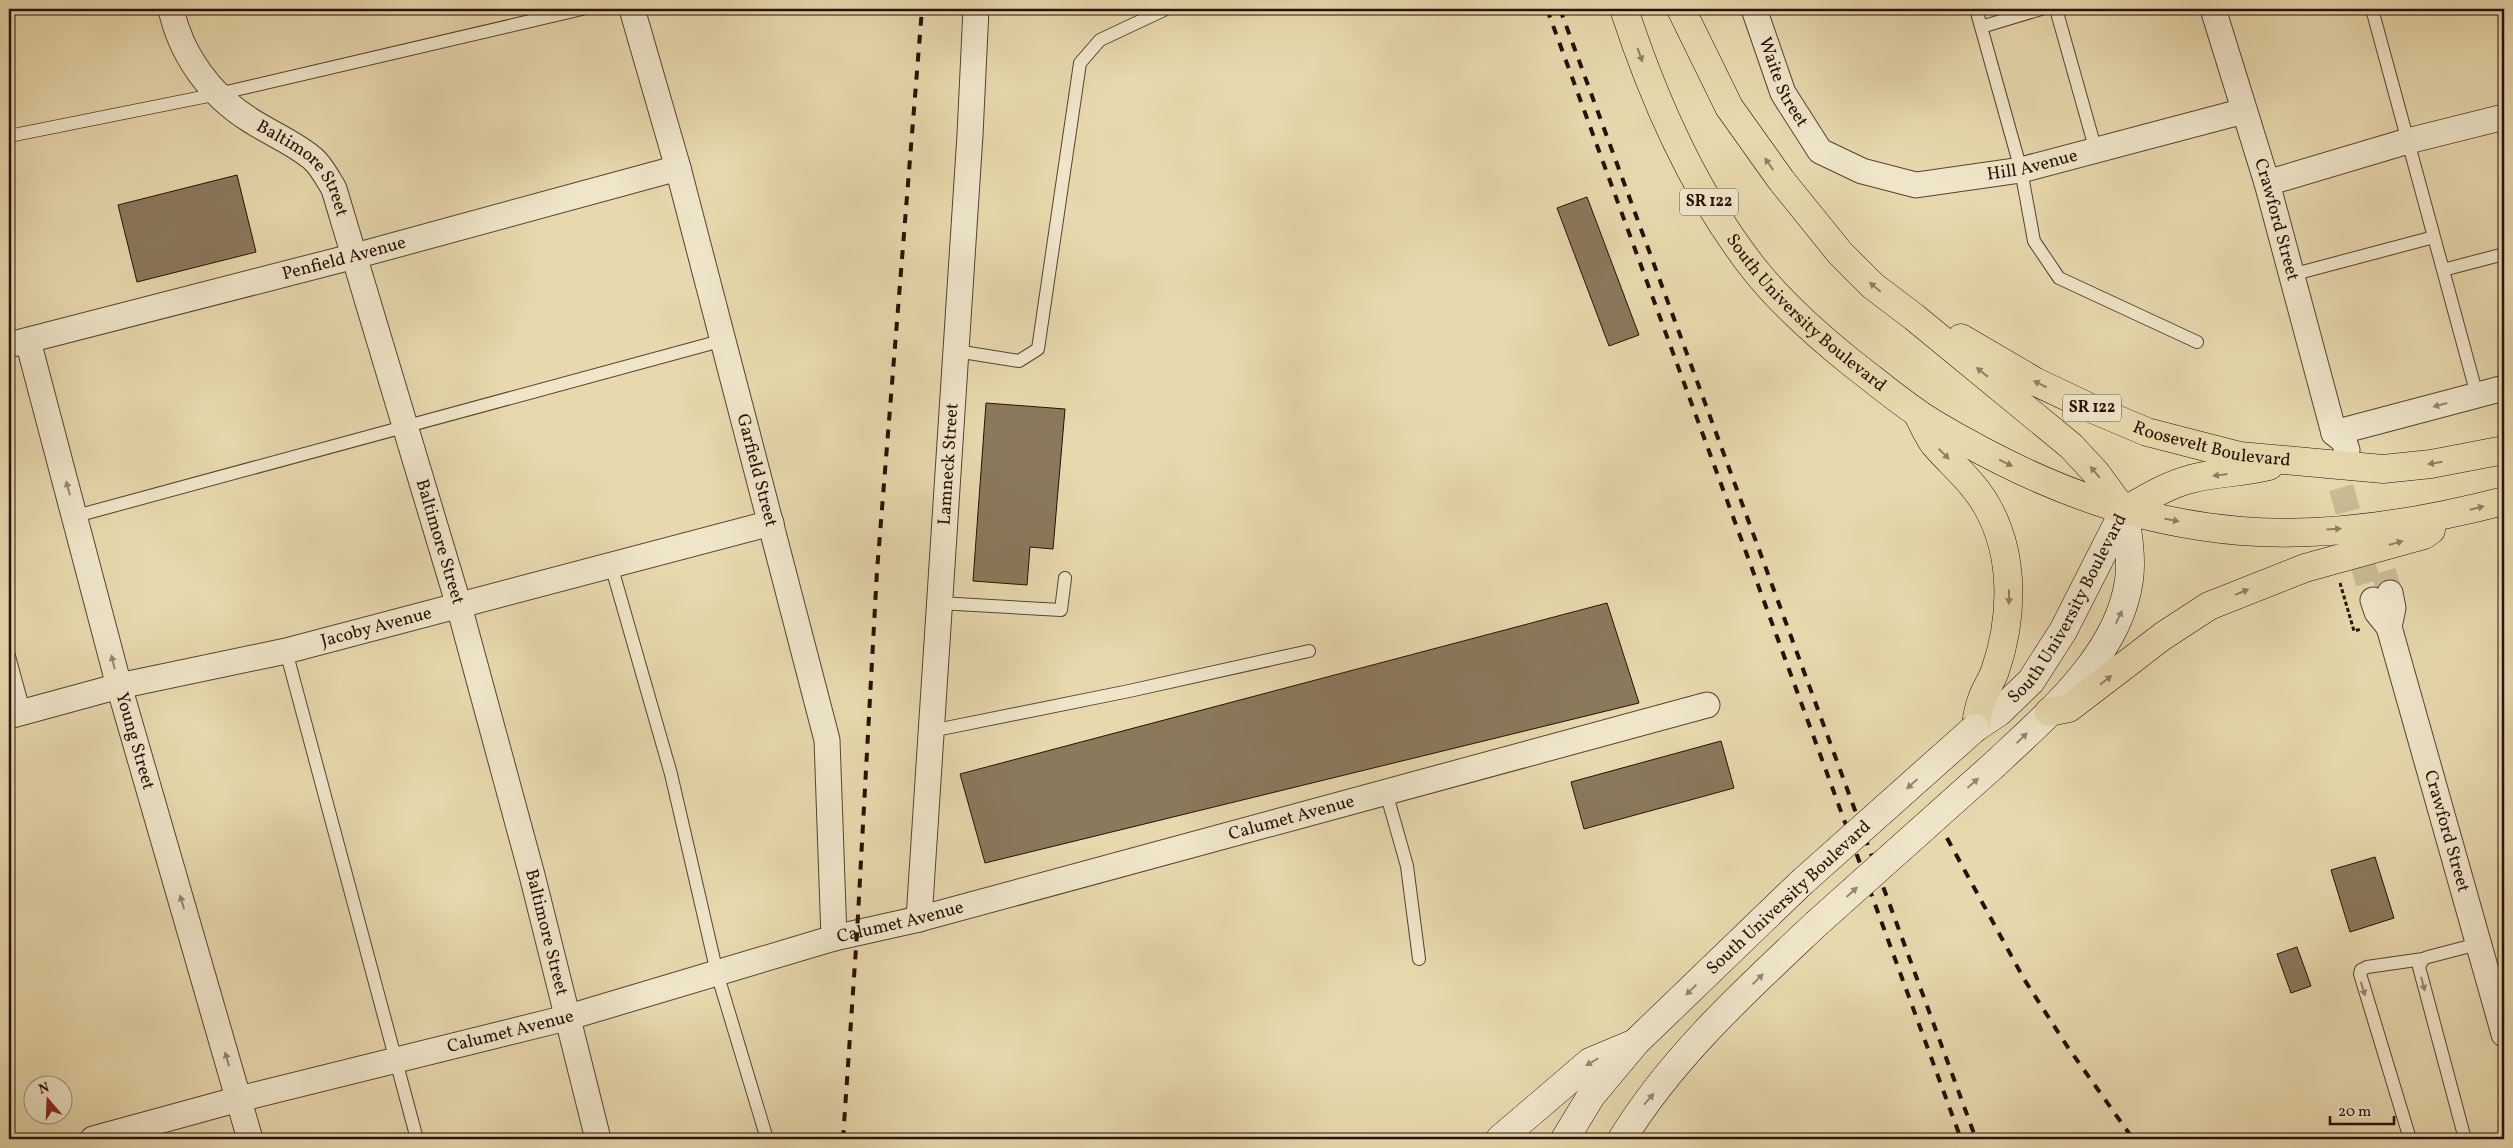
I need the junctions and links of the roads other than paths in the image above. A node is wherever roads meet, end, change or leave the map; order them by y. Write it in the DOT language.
graph roads {
  1 [pos="171,9"];
  2 [pos="582,9"];
  3 [pos="632,9"];
  4 [pos="976,9"];
  5 [pos="1166,9"];
  6 [pos="1624,9"];
  7 [pos="1681,9"];
  8 [pos="1754,9"];
  9 [pos="1976,9"];
  10 [pos="2041,9"];
  11 [pos="2056,9"];
  12 [pos="2214,9"];
  13 [pos="2372,9"];
  14 [pos="1981,27"];
  15 [pos="218,94"];
  16 [pos="2244,111"];
  17 [pos="2504,117"];
  18 [pos="9,136"];
  19 [pos="2408,141"];
  20 [pos="2096,150"];
  21 [pos="1820,152"];
  22 [pos="678,168"];
  23 [pos="2021,170"];
  24 [pos="2267,183"];
  25 [pos="2434,237"];
  26 [pos="2504,254"];
  27 [pos="355,256"];
  28 [pos="2443,270"];
  29 [pos="2291,275"];
  30 [pos="1914,316"];
  31 [pos="724,340"];
  32 [pos="2197,342"];
  33 [pos="18,343"];
  34 [pos="956,351"];
  35 [pos="2504,388"];
  36 [pos="2477,396"];
  37 [pos="1917,414"];
  38 [pos="406,428"];
  39 [pos="2504,450"];
  40 [pos="2285,461"];
  41 [pos="2504,501"];
  42 [pos="2124,512"];
  43 [pos="2450,515"];
  44 [pos="76,516"];
  45 [pos="771,523"];
  46 [pos="611,565"];
  47 [pos="1065,578"];
  48 [pos="2382,597"];
  49 [pos="940,604"];
  50 [pos="459,606"];
  51 [pos="286,651"];
  52 [pos="1309,651"];
  53 [pos="9,656"];
  54 [pos="119,686"];
  55 [pos="1707,704"];
  56 [pos="2049,712"];
  57 [pos="16,714"];
  58 [pos="1975,728"];
  59 [pos="931,731"];
  60 [pos="1386,792"];
  61 [pos="919,919"];
  62 [pos="834,938"];
  63 [pos="2478,944"];
  64 [pos="1419,959"];
  65 [pos="2423,959"];
  66 [pos="717,973"];
  67 [pos="566,1018"];
  68 [pos="2504,1034"];
  69 [pos="1636,1042"];
  70 [pos="395,1060"];
  71 [pos="239,1099"];
  72 [pos="93,1139"];
  73 [pos="250,1139"];
  74 [pos="417,1139"];
  75 [pos="598,1139"];
  76 [pos="767,1139"];
  77 [pos="1500,1139"];
  78 [pos="1565,1139"];
  79 [pos="1622,1139"];
  80 [pos="2410,1139"];
  81 [pos="2465,1139"];
  1 -- 15 [label="street, Baltimore Street"];
  2 -- 15 [label="lane"];
  3 -- 22 [label="street, Garfield Street"];
  4 -- 34 [label="street, Lamneck Street"];
  5 -- 34 [label="lane"];
  6 -- 37 [label="main road, South University Boulevard / SR 122, one-way"];
  30 -- 7 [label="main road, SR 122, one-way"];
  8 -- 21 [label="street, Waite Street"];
  9 -- 14 [label="lane"];
  10 -- 14 [label="lane"];
  11 -- 20 [label="lane"];
  12 -- 16 [label="street, Crawford Street"];
  13 -- 19 [label="lane"];
  14 -- 23 [label="lane"];
  15 -- 18 [label="lane"];
  15 -- 27 [label="street, Baltimore Street"];
  16 -- 20 [label="street, Hill Avenue"];
  16 -- 24 [label="street, Crawford Street"];
  17 -- 19 [label="street"];
  19 -- 24 [label="street"];
  19 -- 25 [label="lane"];
  20 -- 23 [label="street, Hill Avenue"];
  21 -- 23 [label="street, Hill Avenue"];
  22 -- 27 [label="street, Penfield Avenue"];
  22 -- 31 [label="street, Garfield Street"];
  23 -- 32 [label="lane"];
  24 -- 29 [label="street, Crawford Street"];
  25 -- 28 [label="lane"];
  25 -- 29 [label="lane"];
  26 -- 28 [label="lane"];
  27 -- 33 [label="street, Penfield Avenue"];
  27 -- 38 [label="street, Baltimore Street"];
  28 -- 36 [label="lane"];
  36 -- 29 [label="street, Crawford Street, one-way"];
  40 -- 30 [label="main road, Roosevelt Boulevard / SR 122, one-way"];
  42 -- 30 [label="main road, one-way"];
  31 -- 38 [label="lane"];
  31 -- 45 [label="street, Garfield Street"];
  44 -- 33 [label="street, Young Street, one-way"];
  34 -- 49 [label="street, Lamneck Street"];
  35 -- 36 [label="street"];
  37 -- 42 [label="main road, SR 122, one-way"];
  37 -- 58 [label="main road, one-way"];
  38 -- 44 [label="lane"];
  38 -- 50 [label="street, Baltimore Street"];
  39 -- 40 [label="main road, Roosevelt Boulevard / SR 122, one-way"];
  40 -- 42 [label="main road, one-way"];
  43 -- 41 [label="main road, SR 122, one-way"];
  42 -- 43 [label="main road, SR 122, one-way"];
  56 -- 42 [label="main road, South University Boulevard, one-way"];
  42 -- 58 [label="main road, South University Boulevard"];
  56 -- 43 [label="main road, one-way"];
  54 -- 44 [label="street, Young Street, one-way"];
  45 -- 46 [label="street, Jacoby Avenue"];
  45 -- 62 [label="street, Garfield Street"];
  46 -- 50 [label="street, Jacoby Avenue"];
  46 -- 66 [label="lane"];
  47 -- 49 [label="lane"];
  48 -- 63 [label="street, Crawford Street"];
  49 -- 59 [label="street, Lamneck Street"];
  50 -- 51 [label="street, Jacoby Avenue"];
  50 -- 67 [label="street, Baltimore Street"];
  51 -- 54 [label="street, Jacoby Avenue"];
  51 -- 70 [label="lane"];
  52 -- 59 [label="lane"];
  53 -- 57 [label="lane"];
  54 -- 57 [label="street, Jacoby Avenue"];
  71 -- 54 [label="street, Young Street, one-way"];
  55 -- 60 [label="street, Calumet Avenue"];
  79 -- 56 [label="main road, South University Boulevard, one-way, bridge"];
  58 -- 69 [label="main road, South University Boulevard, one-way, bridge"];
  59 -- 61 [label="street, Lamneck Street"];
  60 -- 61 [label="street, Calumet Avenue"];
  60 -- 64 [label="lane"];
  61 -- 62 [label="street, Calumet Avenue"];
  62 -- 66 [label="street, Calumet Avenue"];
  63 -- 65 [label="lane"];
  63 -- 68 [label="street, Crawford Street"];
  65 -- 80 [label="lane, one-way"];
  65 -- 81 [label="lane, one-way"];
  66 -- 67 [label="street, Calumet Avenue"];
  66 -- 76 [label="lane"];
  67 -- 70 [label="street, Calumet Avenue"];
  67 -- 75 [label="street, Baltimore Street"];
  69 -- 77 [label="main road, one-way"];
  69 -- 78 [label="main road, South University Boulevard"];
  70 -- 71 [label="street, Calumet Avenue"];
  70 -- 74 [label="lane"];
  71 -- 72 [label="street, Calumet Avenue"];
  71 -- 73 [label="street, Young Street"];
}
